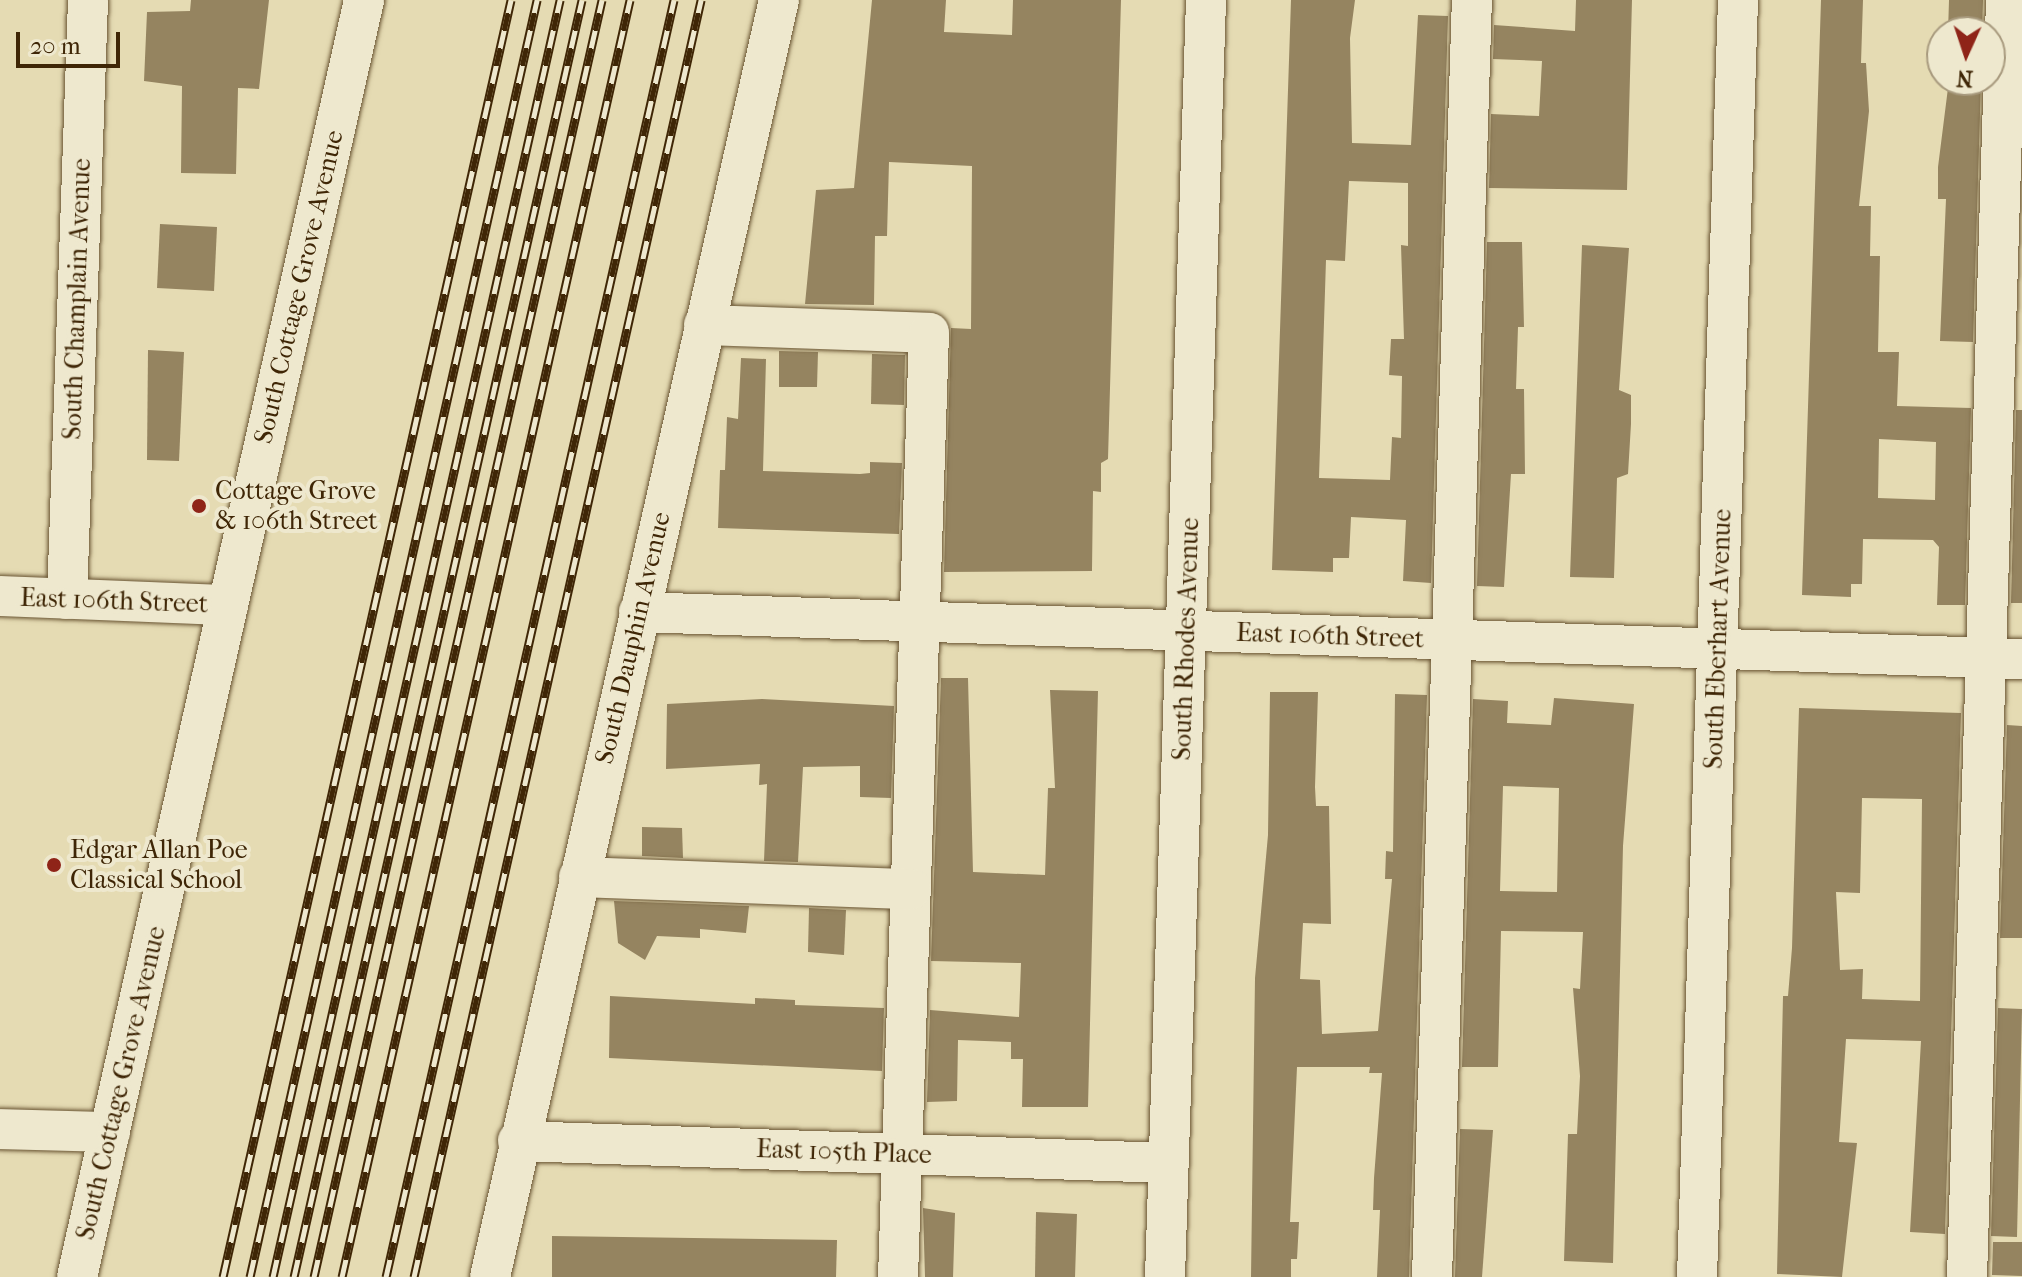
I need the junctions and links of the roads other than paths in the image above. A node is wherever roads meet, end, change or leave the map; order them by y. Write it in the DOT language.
graph roads {
  1 [pos="88,0"];
  2 [pos="364,0"];
  3 [pos="779,0"];
  4 [pos="1206,0"];
  5 [pos="1472,0"];
  6 [pos="1738,0"];
  7 [pos="2006,0"];
  8 [pos="704,325"];
  9 [pos="0,596"];
  10 [pos="67,599"];
  11 [pos="228,605"];
  12 [pos="639,612"];
  13 [pos="921,622"];
  14 [pos="1186,631"];
  15 [pos="1452,640"];
  16 [pos="1717,649"];
  17 [pos="2004,658"];
  18 [pos="579,877"];
  19 [pos="911,889"];
  20 [pos="0,1129"];
  21 [pos="110,1132"];
  22 [pos="518,1141"];
  23 [pos="902,1154"];
  24 [pos="1169,1163"];
  25 [pos="77,1277"];
  26 [pos="490,1277"];
  27 [pos="898,1277"];
  28 [pos="1165,1277"];
  29 [pos="1432,1277"];
  30 [pos="1697,1277"];
  31 [pos="1967,1277"];
  1 -- 10 [label="street, South Champlain Avenue"];
  2 -- 11 [label="street, South Cottage Grove Avenue"];
  3 -- 8 [label="street, South Dauphin Avenue"];
  4 -- 14 [label="street, South Rhodes Avenue"];
  5 -- 15 [label="street"];
  6 -- 16 [label="street, South Eberhart Avenue"];
  7 -- 17 [label="street"];
  8 -- 12 [label="street, South Dauphin Avenue"];
  8 -- 13 [label="street"];
  9 -- 10 [label="street, East 106th Street"];
  10 -- 11 [label="street, East 106th Street"];
  11 -- 21 [label="street, South Cottage Grove Avenue"];
  12 -- 13 [label="street, East 106th Street"];
  12 -- 18 [label="street, South Dauphin Avenue"];
  13 -- 14 [label="street, East 106th Street"];
  13 -- 19 [label="street"];
  14 -- 15 [label="street, East 106th Street"];
  14 -- 24 [label="street, South Rhodes Avenue"];
  15 -- 16 [label="street, East 106th Street"];
  15 -- 29 [label="street"];
  16 -- 17 [label="street, East 106th Street"];
  16 -- 30 [label="street, South Eberhart Avenue"];
  17 -- 31 [label="street"];
  18 -- 19 [label="street"];
  18 -- 22 [label="street, South Dauphin Avenue"];
  19 -- 23 [label="street"];
  20 -- 21 [label="street"];
  21 -- 25 [label="street, South Cottage Grove Avenue"];
  22 -- 23 [label="street, East 105th Place"];
  22 -- 26 [label="street, South Dauphin Avenue"];
  23 -- 24 [label="street, East 105th Place"];
  23 -- 27 [label="street"];
  24 -- 28 [label="street, South Rhodes Avenue"];
}
